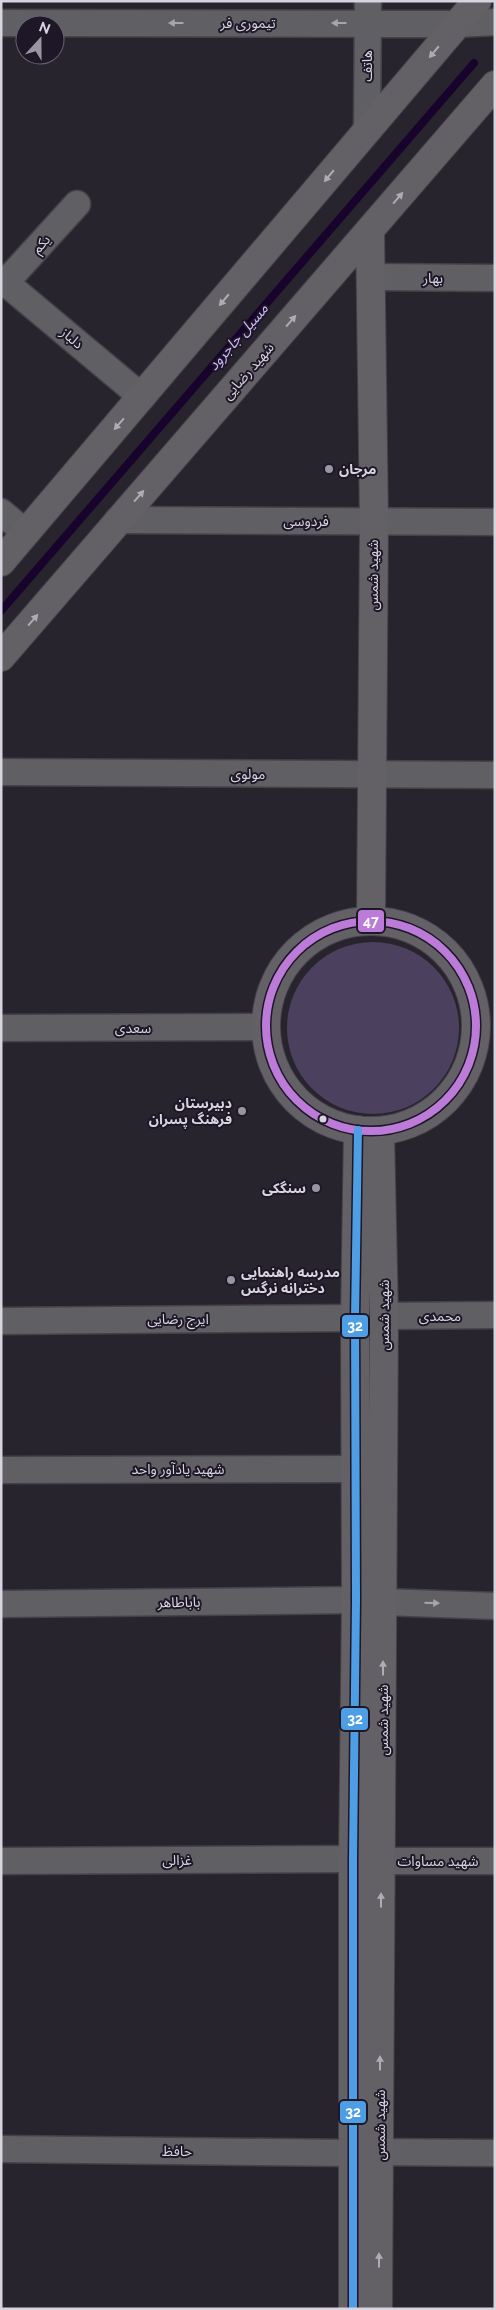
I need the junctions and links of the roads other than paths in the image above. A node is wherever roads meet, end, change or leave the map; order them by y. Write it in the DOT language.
graph roads {
  1 [pos="477,1"];
  2 [pos="368,12"];
  3 [pos="495,22"];
  4 [pos="1,23"];
  5 [pos="458,24"];
  6 [pos="495,85"];
  7 [pos="367,131"];
  8 [pos="77,204"];
  9 [pos="370,230"];
  10 [pos="372,277"];
  11 [pos="495,278"];
  12 [pos="3,281"];
  13 [pos="142,397"];
  14 [pos="1,512"];
  15 [pos="118,520"];
  16 [pos="374,522"];
  17 [pos="495,522"];
  18 [pos="26,533"];
  19 [pos="1,562"];
  20 [pos="1,656"];
  21 [pos="1,772"];
  22 [pos="372,774"];
  23 [pos="495,775"];
  24 [pos="371,920"];
  25 [pos="486,1025"];
  26 [pos="266,1027"];
  27 [pos="1,1028"];
  28 [pos="369,1131"];
  29 [pos="384,1316"];
  30 [pos="495,1316"];
  31 [pos="355,1318"];
  32 [pos="1,1321"];
  33 [pos="356,1469"];
  34 [pos="1,1470"];
  35 [pos="356,1600"];
  36 [pos="384,1602"];
  37 [pos="1,1604"];
  38 [pos="495,1606"];
  39 [pos="353,1860"];
  40 [pos="1,1861"];
  41 [pos="382,1861"];
  42 [pos="495,1861"];
  43 [pos="1,2149"];
  44 [pos="380,2152"];
  45 [pos="353,2153"];
  46 [pos="495,2153"];
  47 [pos="353,2309"];
  48 [pos="378,2309"];
  1 -- 5 [label="main road"];
  2 -- 4 [label="street, تیموری فر, one-way"];
  2 -- 5 [label="street, تیموری فر"];
  2 -- 7 [label="street, هاتف"];
  3 -- 5 [label="street, تیموری فر"];
  5 -- 7 [label="main road, one-way"];
  9 -- 6 [label="main road, شهید رضایی, one-way"];
  7 -- 13 [label="main road, one-way"];
  8 -- 12 [label="street, یکم"];
  9 -- 10 [label="main road, شهید شمس"];
  15 -- 9 [label="main road, شهید رضایی, one-way"];
  10 -- 11 [label="street, بهار"];
  10 -- 16 [label="main road, شهید شمس"];
  12 -- 13 [label="street, دلباز"];
  13 -- 18 [label="main road, one-way"];
  14 -- 18 [label="street"];
  15 -- 16 [label="street, فردوسی"];
  20 -- 15 [label="main road, شهید رضایی, one-way"];
  16 -- 17 [label="street, فردوسی"];
  16 -- 22 [label="main road, شهید شمس"];
  18 -- 19 [label="main road"];
  21 -- 22 [label="street, مولوی"];
  22 -- 23 [label="street, مولوی"];
  22 -- 24 [label="main road, شهید شمس"];
  24 -- 25 [label="main road"];
  24 -- 26 [label="main road"];
  25 -- 28 [label="main road"];
  26 -- 27 [label="street, سعدی"];
  26 -- 28 [label="main road"];
  28 -- 29 [label="main road, شهید شمس"];
  28 -- 31 [label="main road, شهید شمس"];
  29 -- 30 [label="street, محمدی"];
  29 -- 36 [label="main road, شهید شمس"];
  31 -- 32 [label="street, ایرج رضایی"];
  31 -- 33 [label="main road, شهید شمس"];
  33 -- 34 [label="street, شهید یادآور واحد"];
  33 -- 35 [label="main road, شهید شمس"];
  35 -- 37 [label="street, باباطاهر"];
  35 -- 39 [label="main road, شهید شمس"];
  36 -- 38 [label="street, one-way"];
  41 -- 36 [label="main road, شهید شمس, one-way"];
  39 -- 40 [label="street, غزالی"];
  39 -- 45 [label="main road, شهید شمس"];
  41 -- 42 [label="street, شهید مساوات"];
  44 -- 41 [label="main road, شهید شمس, one-way"];
  43 -- 45 [label="street, حافظ"];
  44 -- 45 [label="main road"];
  44 -- 46 [label="street"];
  48 -- 44 [label="main road, شهید شمس, one-way"];
  45 -- 47 [label="main road, شهید شمس"];
}
